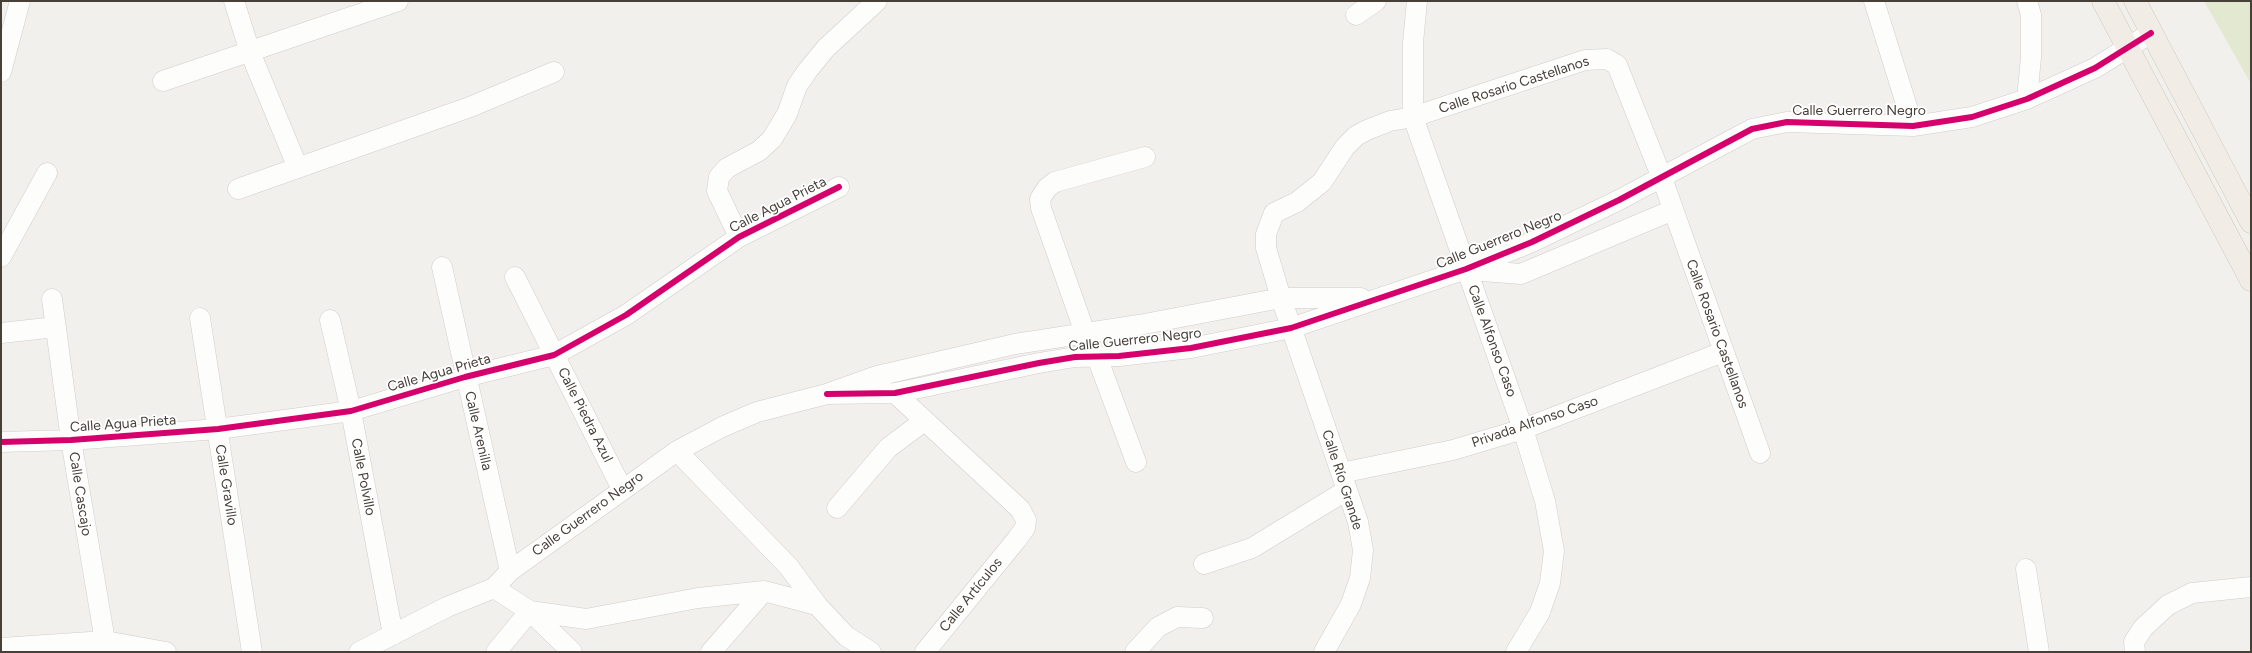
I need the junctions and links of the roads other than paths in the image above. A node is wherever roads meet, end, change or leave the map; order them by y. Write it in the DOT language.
graph roads {
  1 [pos="20,1"];
  2 [pos="234,1"];
  3 [pos="398,1"];
  4 [pos="877,1"];
  5 [pos="1376,1"];
  6 [pos="1417,1"];
  7 [pos="1874,1"];
  8 [pos="2027,1"];
  9 [pos="2103,1"];
  10 [pos="2134,1"];
  11 [pos="1356,15"];
  12 [pos="2151,33"];
  13 [pos="2128,46"];
  14 [pos="250,52"];
  15 [pos="1,72"];
  16 [pos="554,72"];
  17 [pos="163,81"];
  18 [pos="2027,99"];
  19 [pos="1413,117"];
  20 [pos="1913,126"];
  21 [pos="1145,157"];
  22 [pos="298,168"];
  23 [pos="47,173"];
  24 [pos="1662,178"];
  25 [pos="839,188"];
  26 [pos="238,189"];
  27 [pos="1673,210"];
  28 [pos="2251,222"];
  29 [pos="739,237"];
  30 [pos="1,257"];
  31 [pos="442,267"];
  32 [pos="1466,269"];
  33 [pos="516,277"];
  34 [pos="2251,280"];
  35 [pos="1281,298"];
  36 [pos="1375,298"];
  37 [pos="52,299"];
  38 [pos="200,318"];
  39 [pos="330,320"];
  40 [pos="56,327"];
  41 [pos="1292,328"];
  42 [pos="1,333"];
  43 [pos="1085,333"];
  44 [pos="1723,352"];
  45 [pos="554,354"];
  46 [pos="1097,357"];
  47 [pos="465,377"];
  48 [pos="895,393"];
  49 [pos="827,394"];
  50 [pos="351,411"];
  51 [pos="924,421"];
  52 [pos="218,429"];
  53 [pos="1523,429"];
  54 [pos="71,440"];
  55 [pos="1,442"];
  56 [pos="677,451"];
  57 [pos="1760,453"];
  58 [pos="1136,462"];
  59 [pos="1344,482"];
  60 [pos="622,489"];
  61 [pos="837,508"];
  62 [pos="1204,564"];
  63 [pos="2026,569"];
  64 [pos="510,571"];
  65 [pos="2251,587"];
  66 [pos="494,588"];
  67 [pos="764,591"];
  68 [pos="817,605"];
  69 [pos="530,611"];
  70 [pos="1203,618"];
  71 [pos="393,635"];
  72 [pos="105,641"];
  73 [pos="1,648"];
  74 [pos="166,652"];
  75 [pos="252,652"];
  76 [pos="359,652"];
  77 [pos="496,652"];
  78 [pos="572,652"];
  79 [pos="711,652"];
  80 [pos="871,652"];
  81 [pos="925,652"];
  82 [pos="1135,652"];
  83 [pos="1324,652"];
  84 [pos="1516,652"];
  85 [pos="2039,652"];
  86 [pos="2135,652"];
  1 -- 15 [label="street"];
  2 -- 14 [label="street"];
  3 -- 14 [label="street"];
  4 -- 29 [label="street, Calle Agua Prieta"];
  5 -- 11 [label="street"];
  6 -- 19 [label="street, Calle Alfonso Caso"];
  7 -- 20 [label="street"];
  8 -- 18 [label="street"];
  9 -- 13 [label="main road"];
  10 -- 12 [label="main road"];
  12 -- 13 [label="street, Calle Guerrero Negro"];
  12 -- 28 [label="main road"];
  13 -- 18 [label="street, Calle Guerrero Negro"];
  13 -- 34 [label="main road"];
  14 -- 17 [label="street"];
  14 -- 22 [label="street"];
  16 -- 22 [label="street"];
  18 -- 20 [label="street, Calle Guerrero Negro"];
  19 -- 24 [label="street, Calle Rosario Castellanos"];
  19 -- 32 [label="street, Calle Alfonso Caso"];
  19 -- 35 [label="street, Calle Rosario Castellanos"];
  20 -- 24 [label="street, Calle Guerrero Negro"];
  21 -- 43 [label="street"];
  22 -- 26 [label="street"];
  23 -- 30 [label="street"];
  24 -- 27 [label="street, Calle Rosario Castellanos"];
  24 -- 32 [label="street, Calle Guerrero Negro"];
  25 -- 29 [label="street, Calle Agua Prieta"];
  27 -- 32 [label="street"];
  27 -- 44 [label="street, Calle Rosario Castellanos"];
  29 -- 45 [label="street, Calle Agua Prieta"];
  31 -- 47 [label="street, Calle Arenilla"];
  32 -- 36 [label="street, Calle Guerrero Negro"];
  32 -- 53 [label="street, Calle Alfonso Caso"];
  33 -- 45 [label="street, Calle Piedra Azul"];
  35 -- 36 [label="street, Calle Guerrero Negro"];
  35 -- 41 [label="street, Calle Rosario Castellanos"];
  35 -- 43 [label="street, Calle Guerrero Negro"];
  36 -- 41 [label="street, Calle Guerrero Negro"];
  37 -- 40 [label="street, Calle Cascajo"];
  38 -- 52 [label="street, Calle Gravillo"];
  39 -- 50 [label="street, Calle Polvillo"];
  40 -- 42 [label="street"];
  40 -- 54 [label="street, Calle Cascajo"];
  41 -- 46 [label="street, Calle Guerrero Negro"];
  41 -- 59 [label="street, Calle Río Grande"];
  43 -- 49 [label="street, Calle Guerrero Negro"];
  44 -- 53 [label="street, Privada Alfonso Caso"];
  44 -- 57 [label="street, Calle Rosario Castellanos"];
  45 -- 47 [label="street, Calle Agua Prieta"];
  45 -- 60 [label="street, Calle Piedra Azul"];
  46 -- 48 [label="street, Calle Guerrero Negro"];
  46 -- 58 [label="street"];
  47 -- 50 [label="street, Calle Agua Prieta"];
  47 -- 64 [label="street, Calle Arenilla"];
  48 -- 49 [label="street, Calle Guerrero Negro"];
  48 -- 51 [label="street"];
  49 -- 56 [label="street, Calle Guerrero Negro"];
  50 -- 52 [label="street, Calle Agua Prieta"];
  50 -- 71 [label="street, Calle Polvillo"];
  51 -- 61 [label="street"];
  51 -- 81 [label="street, Calle Artículos"];
  52 -- 54 [label="street, Calle Agua Prieta"];
  52 -- 75 [label="street, Calle Gravillo"];
  53 -- 59 [label="street, Privada Alfonso Caso"];
  53 -- 84 [label="street, Calle Alfonso Caso"];
  54 -- 55 [label="street, Calle Agua Prieta"];
  54 -- 72 [label="street, Calle Cascajo"];
  56 -- 60 [label="street, Calle Guerrero Negro"];
  56 -- 68 [label="street"];
  59 -- 62 [label="street, Privada Alfonso Caso"];
  59 -- 83 [label="street, Calle Río Grande"];
  60 -- 64 [label="street, Calle Guerrero Negro"];
  63 -- 85 [label="street"];
  64 -- 66 [label="street, Calle Guerrero Negro"];
  65 -- 86 [label="street"];
  66 -- 69 [label="street"];
  66 -- 71 [label="street, Calle Guerrero Negro"];
  67 -- 68 [label="street"];
  67 -- 69 [label="street"];
  67 -- 79 [label="street"];
  68 -- 80 [label="street"];
  69 -- 77 [label="street"];
  69 -- 78 [label="street"];
  70 -- 82 [label="street"];
  71 -- 76 [label="street, Calle Guerrero Negro"];
  72 -- 73 [label="street"];
  72 -- 74 [label="street"];
}
